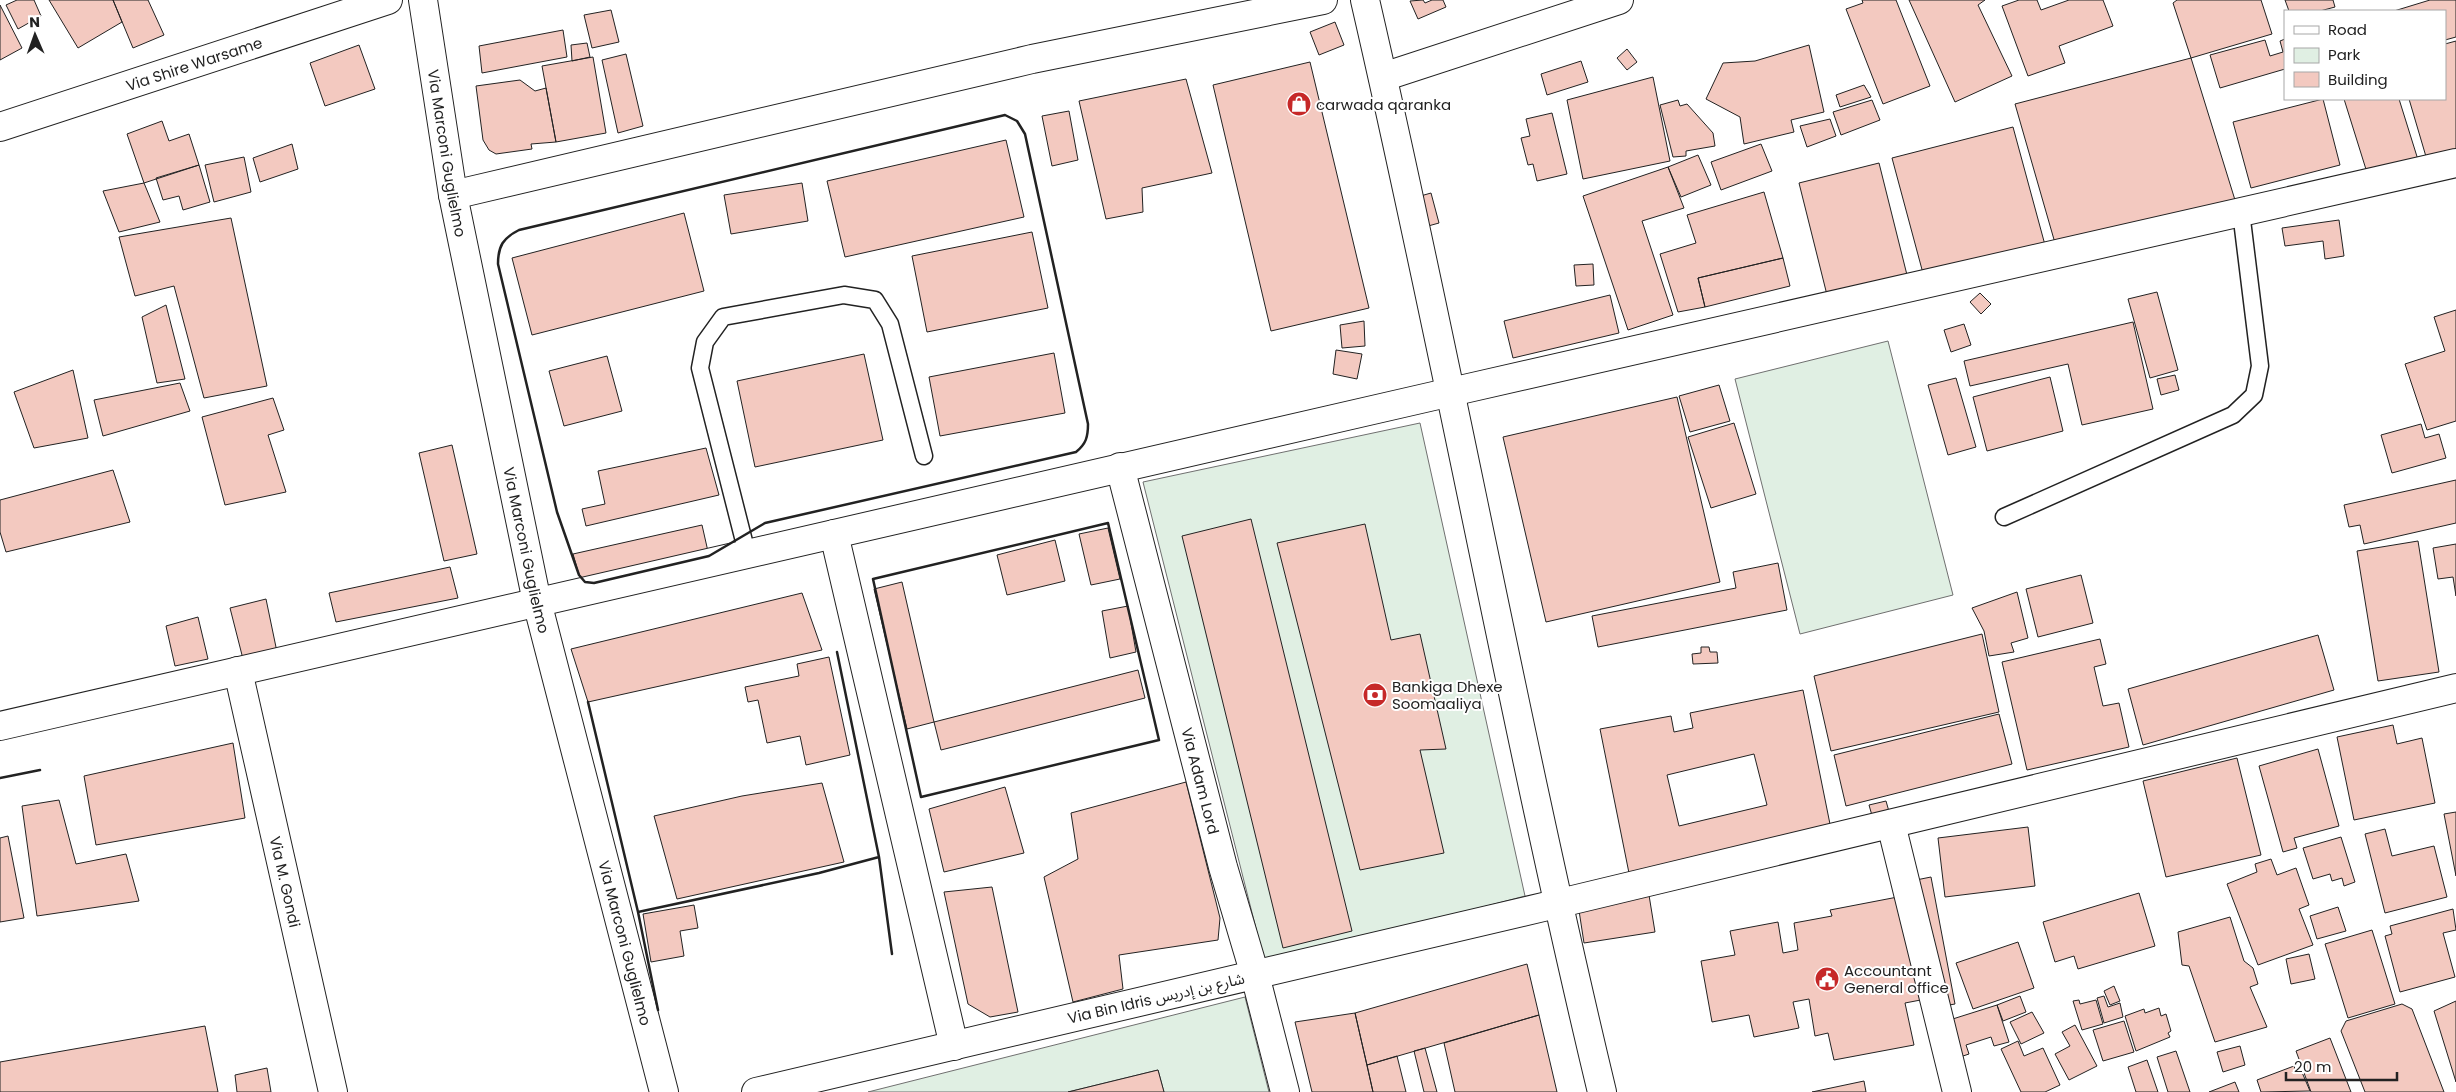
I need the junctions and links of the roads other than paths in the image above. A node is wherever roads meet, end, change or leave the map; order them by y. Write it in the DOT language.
graph roads {
  1 [pos="388,0"];
  2 [pos="422,0"];
  3 [pos="1323,0"];
  4 [pos="1365,0"];
  5 [pos="1619,0"];
  6 [pos="1383,77"];
  7 [pos="0,127"];
  8 [pos="2456,163"];
  9 [pos="453,195"];
  10 [pos="2241,212"];
  11 [pos="1451,392"];
  12 [pos="924,456"];
  13 [pos="1120,467"];
  14 [pos="2004,517"];
  15 [pos="834,534"];
  16 [pos="747,553"];
  17 [pos="537,602"];
  18 [pos="238,671"];
  19 [pos="2456,688"];
  20 [pos="0,726"];
  21 [pos="1891,824"];
  22 [pos="1556,904"];
  23 [pos="1255,975"];
  24 [pos="954,1046"];
  25 [pos="333,1092"];
  26 [pos="664,1092"];
  27 [pos="756,1092"];
  28 [pos="1285,1092"];
  29 [pos="1602,1092"];
  30 [pos="1957,1092"];
  1 -- 7 [label="main road, Via Shire Warsame"];
  2 -- 9 [label="main road, Via Marconi Guglielmo"];
  3 -- 9 [label="main road"];
  4 -- 6 [label="main road"];
  5 -- 6 [label="main road"];
  6 -- 11 [label="main road"];
  8 -- 10 [label="main road"];
  9 -- 17 [label="main road, Via Marconi Guglielmo"];
  10 -- 11 [label="main road"];
  10 -- 14 [label="lane"];
  11 -- 13 [label="main road"];
  11 -- 22 [label="main road"];
  12 -- 16 [label="lane"];
  13 -- 15 [label="main road"];
  13 -- 23 [label="main road, Via Adam Lord"];
  15 -- 16 [label="main road"];
  15 -- 24 [label="main road"];
  16 -- 17 [label="main road"];
  17 -- 18 [label="main road"];
  17 -- 26 [label="main road, Via Marconi Guglielmo"];
  18 -- 20 [label="main road"];
  18 -- 25 [label="main road, Via M. Gondi"];
  19 -- 21 [label="main road, Via Bin Idris شارع بن إدريس"];
  21 -- 22 [label="main road, Via Bin Idris شارع بن إدريس"];
  21 -- 30 [label="main road"];
  22 -- 23 [label="main road, Via Bin Idris شارع بن إدريس"];
  22 -- 29 [label="main road"];
  23 -- 24 [label="main road, Via Bin Idris شارع بن إدريس"];
  23 -- 28 [label="main road, Via Adam Lord"];
  24 -- 27 [label="main road, Via Bin Idris شارع بن إدريس"];
}
